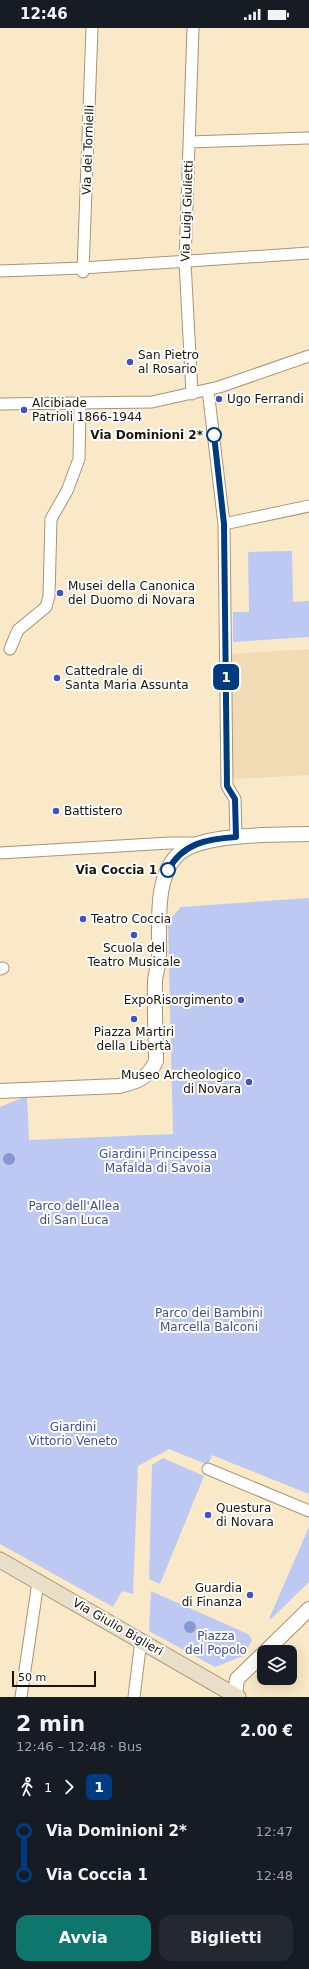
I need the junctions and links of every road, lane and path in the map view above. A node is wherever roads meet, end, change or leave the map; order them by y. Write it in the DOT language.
graph roads {
  1 [pos="92,28"];
  2 [pos="193,28"];
  3 [pos="309,138"];
  4 [pos="189,142"];
  5 [pos="309,253"];
  6 [pos="184,262"];
  7 [pos="83,270"];
  8 [pos="0,271"];
  9 [pos="309,356"];
  10 [pos="208,390"];
  11 [pos="190,395"];
  12 [pos="80,403"];
  13 [pos="0,404"];
  14 [pos="309,506"];
  15 [pos="224,524"];
  16 [pos="10,649"];
  17 [pos="309,834"];
  18 [pos="236,837"];
  19 [pos="198,843"];
  20 [pos="0,853"];
  21 [pos="4,1090"];
  22 [pos="208,1469"];
  23 [pos="309,1511"];
  24 [pos="0,1560"];
  25 [pos="38,1582"];
  26 [pos="309,1609"];
  27 [pos="141,1640"];
  28 [pos="273,1645"];
  29 [pos="257,1660"];
  30 [pos="236,1696"];
  31 [pos="21,1697"];
  32 [pos="134,1697"];
  1 -- 7 [label="street, Via dei Tornielli"];
  2 -- 4 [label="street, Via Luigi Giulietti"];
  3 -- 4 [label="street"];
  4 -- 6 [label="street, Via Luigi Giulietti"];
  5 -- 6 [label="street"];
  6 -- 7 [label="street"];
  6 -- 11 [label="street, Via Luigi Giulietti"];
  7 -- 8 [label="street"];
  9 -- 10 [label="street"];
  10 -- 11 [label="street"];
  10 -- 15 [label="street"];
  11 -- 12 [label="street"];
  12 -- 13 [label="street"];
  12 -- 16 [label="street"];
  14 -- 15 [label="street"];
  15 -- 18 [label="street"];
  17 -- 18 [label="street"];
  18 -- 19 [label="street"];
  19 -- 20 [label="street"];
  19 -- 21 [label="street"];
  22 -- 23 [label="street"];
  24 -- 25 [label="main road, Via Giulio Biglieri"];
  25 -- 27 [label="main road, Via Giulio Biglieri"];
  25 -- 31 [label="street"];
  26 -- 28 [label="street"];
  27 -- 30 [label="main road, Via Giulio Biglieri"];
  27 -- 32 [label="street"];
  29 -- 30 [label="street"];
}
